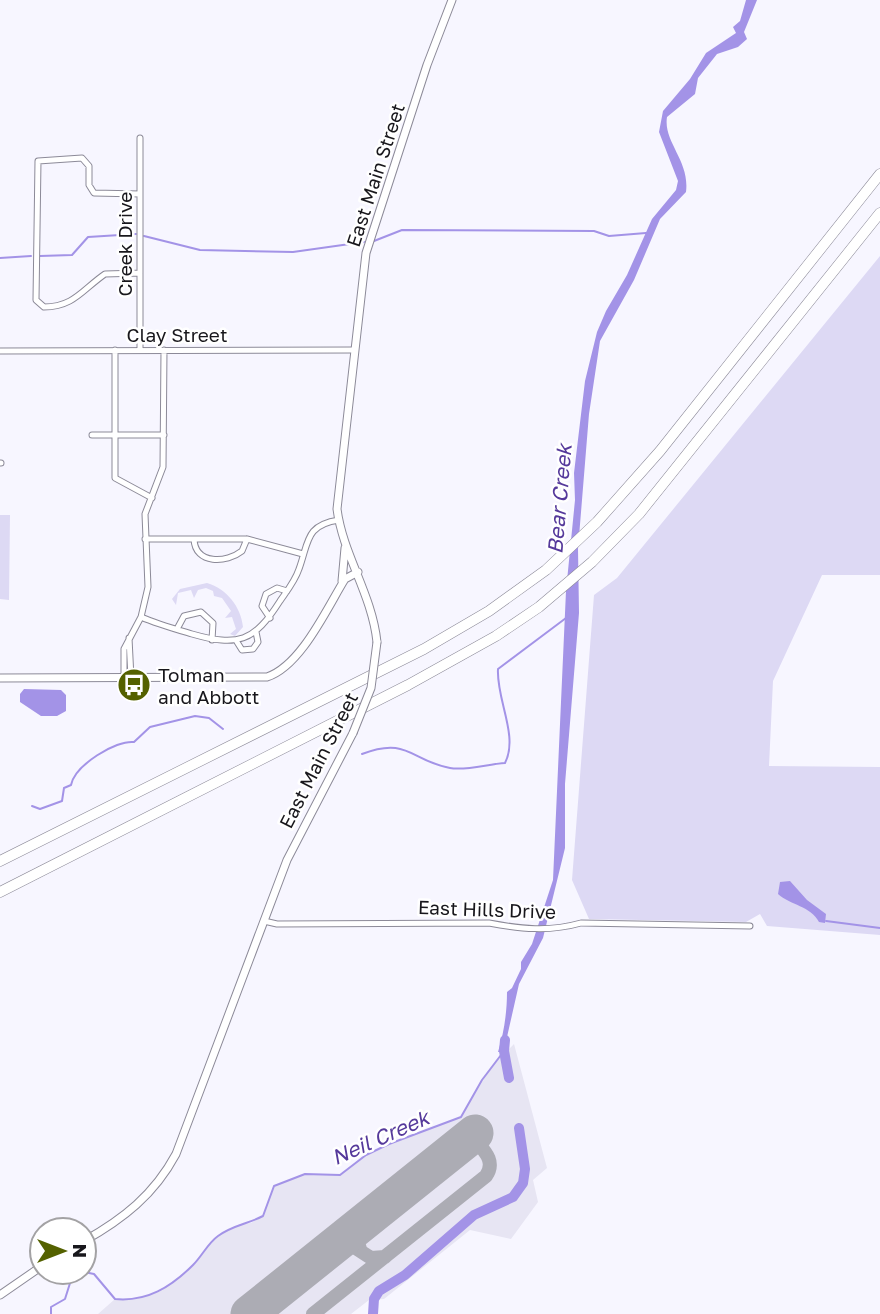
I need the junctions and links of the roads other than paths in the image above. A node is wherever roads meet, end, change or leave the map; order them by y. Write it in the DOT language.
graph roads {
  1 [pos="452,0"];
  2 [pos="140,138"];
  3 [pos="880,174"];
  4 [pos="140,194"];
  5 [pos="880,213"];
  6 [pos="140,273"];
  7 [pos="140,349"];
  8 [pos="115,350"];
  9 [pos="164,350"];
  10 [pos="354,350"];
  11 [pos="0,351"];
  12 [pos="92,435"];
  13 [pos="114,435"];
  14 [pos="164,435"];
  15 [pos="152,498"];
  16 [pos="339,520"];
  17 [pos="145,539"];
  18 [pos="194,539"];
  19 [pos="247,539"];
  20 [pos="345,544"];
  21 [pos="303,554"];
  22 [pos="358,572"];
  23 [pos="341,585"];
  24 [pos="287,591"];
  25 [pos="141,617"];
  26 [pos="270,618"];
  27 [pos="177,629"];
  28 [pos="256,632"];
  29 [pos="212,640"];
  30 [pos="237,642"];
  31 [pos="0,678"];
  32 [pos="127,678"];
  33 [pos="0,861"];
  34 [pos="0,892"];
  35 [pos="264,921"];
  36 [pos="750,926"];
  37 [pos="98,1232"];
  38 [pos="28,1276"];
  39 [pos="0,1295"];
  1 -- 10 [label="street, East Main Street"];
  2 -- 4 [label="street, Creek Drive"];
  3 -- 33 [label="highway"];
  4 -- 6 [label="street, Creek Drive"];
  4 -- 6 [label="street"];
  5 -- 34 [label="highway"];
  6 -- 7 [label="street, Creek Drive"];
  7 -- 8 [label="street, Clay Street"];
  7 -- 9 [label="street, Clay Street"];
  8 -- 11 [label="street, Clay Street"];
  8 -- 13 [label="street"];
  9 -- 10 [label="street, Clay Street"];
  9 -- 14 [label="street"];
  10 -- 16 [label="street, East Main Street"];
  12 -- 13 [label="street"];
  13 -- 14 [label="street"];
  13 -- 15 [label="street"];
  14 -- 15 [label="street"];
  15 -- 17 [label="street"];
  16 -- 20 [label="street, East Main Street"];
  16 -- 21 [label="street"];
  17 -- 18 [label="street"];
  17 -- 25 [label="street"];
  18 -- 19 [label="street"];
  18 -- 19 [label="street"];
  19 -- 21 [label="street"];
  20 -- 22 [label="street, East Main Street"];
  20 -- 23 [label="street"];
  21 -- 24 [label="street"];
  22 -- 23 [label="street"];
  22 -- 35 [label="street, East Main Street, bridge"];
  23 -- 32 [label="street"];
  24 -- 26 [label="street"];
  24 -- 26 [label="street"];
  25 -- 27 [label="street"];
  25 -- 32 [label="street"];
  26 -- 28 [label="street"];
  27 -- 29 [label="street"];
  27 -- 29 [label="street"];
  28 -- 30 [label="street"];
  28 -- 30 [label="street"];
  29 -- 30 [label="street"];
  31 -- 32 [label="street"];
  35 -- 36 [label="street, East Hills Drive"];
  35 -- 37 [label="street, East Main Street"];
  38 -- 39 [label="street"];
}
